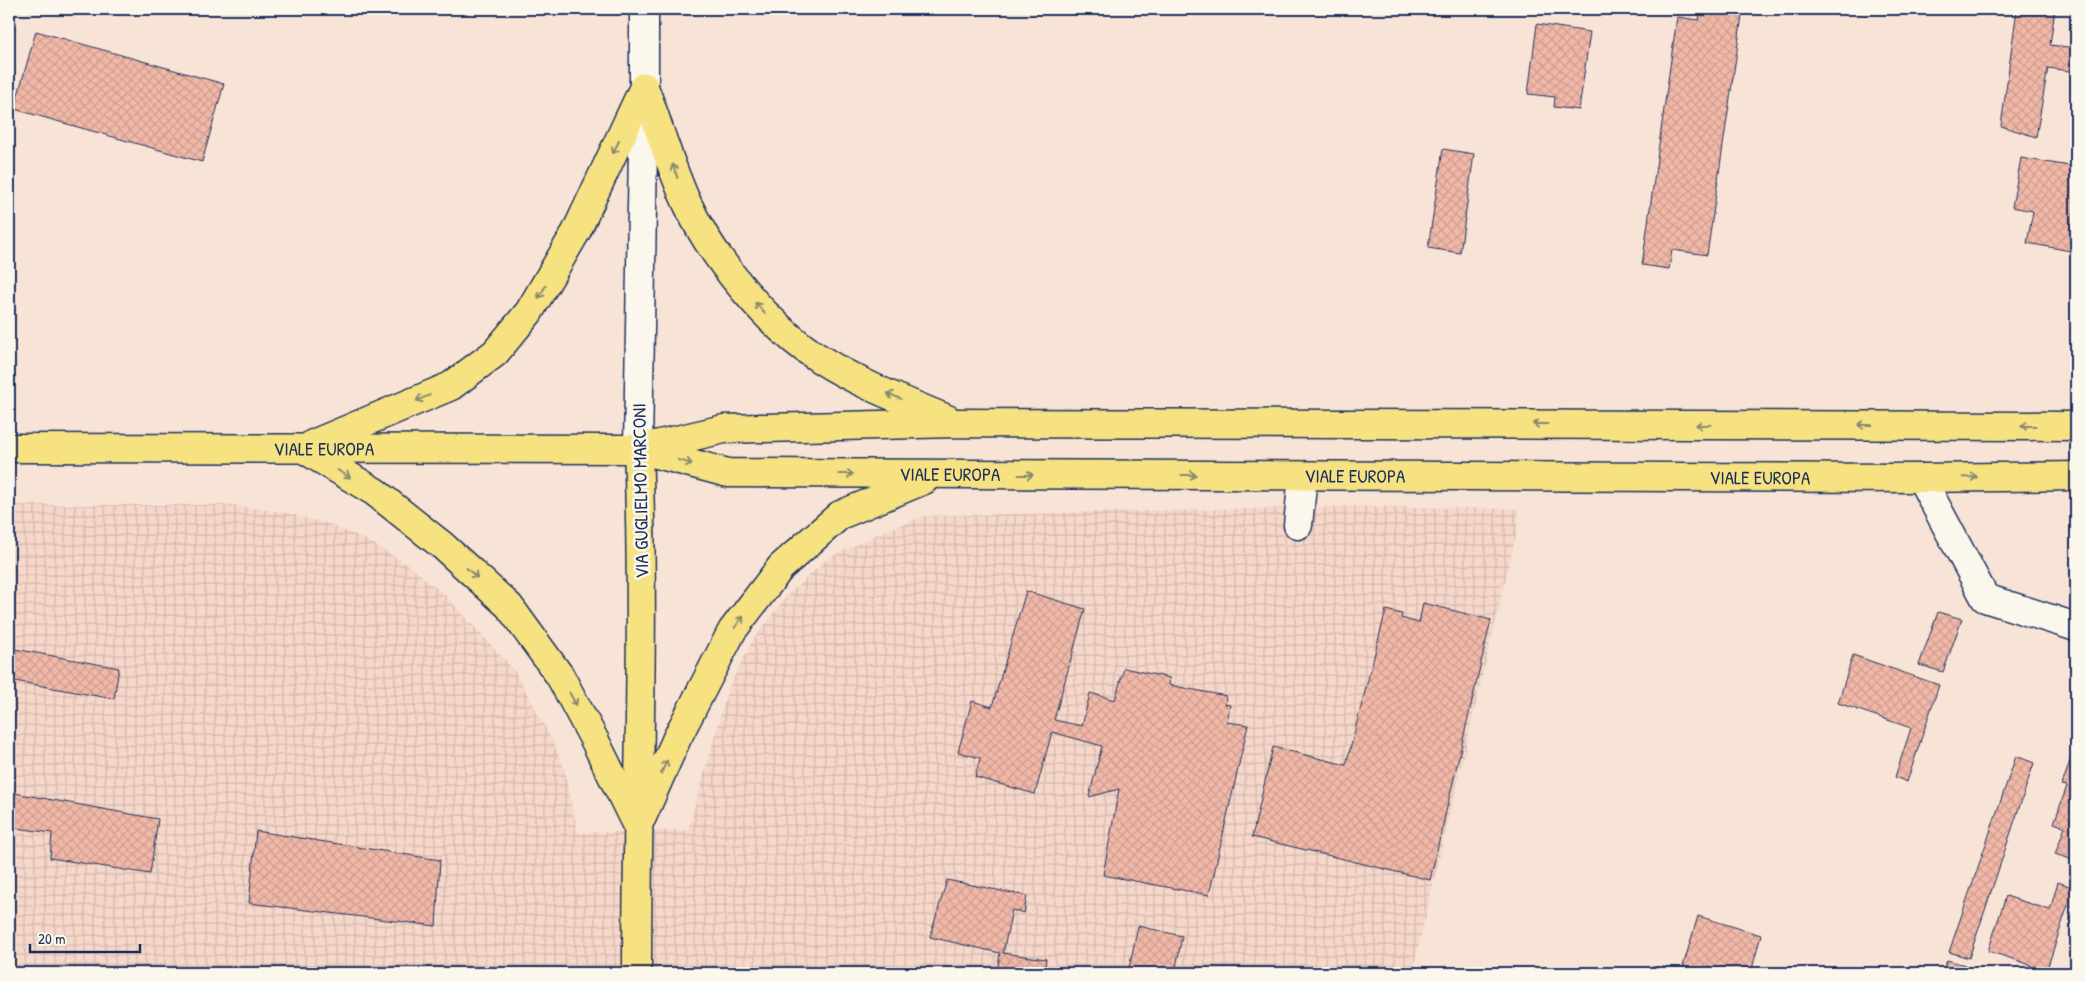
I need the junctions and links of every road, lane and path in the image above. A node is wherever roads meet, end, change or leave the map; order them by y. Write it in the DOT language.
graph roads {
  1 [pos="644,9"];
  2 [pos="644,87"];
  3 [pos="955,423"];
  4 [pos="2076,426"];
  5 [pos="9,448"];
  6 [pos="302,448"];
  7 [pos="638,449"];
  8 [pos="936,475"];
  9 [pos="1303,476"];
  10 [pos="2076,476"];
  11 [pos="1922,478"];
  12 [pos="1298,525"];
  13 [pos="2076,627"];
  14 [pos="637,827"];
  15 [pos="637,973"];
  1 -- 2 [label="street, VIA GUGLIELMO MARCONI"];
  3 -- 2 [label="main road, one-way"];
  2 -- 6 [label="main road, one-way"];
  2 -- 7 [label="street, VIA GUGLIELMO MARCONI"];
  4 -- 3 [label="main road, VIALE EUROPA, one-way"];
  3 -- 7 [label="main road, VIALE EUROPA"];
  5 -- 6 [label="main road, VIALE EUROPA"];
  6 -- 7 [label="main road, VIALE EUROPA"];
  6 -- 14 [label="main road, one-way"];
  7 -- 8 [label="main road, VIALE EUROPA, one-way"];
  7 -- 14 [label="main road, VIA GUGLIELMO MARCONI"];
  8 -- 9 [label="main road, VIALE EUROPA, one-way"];
  14 -- 8 [label="main road, one-way"];
  9 -- 11 [label="main road, VIALE EUROPA"];
  9 -- 12 [label="street"];
  11 -- 10 [label="main road, VIALE EUROPA, one-way"];
  11 -- 13 [label="street"];
  14 -- 15 [label="main road, VIA GUGLIELMO MARCONI"];
}
